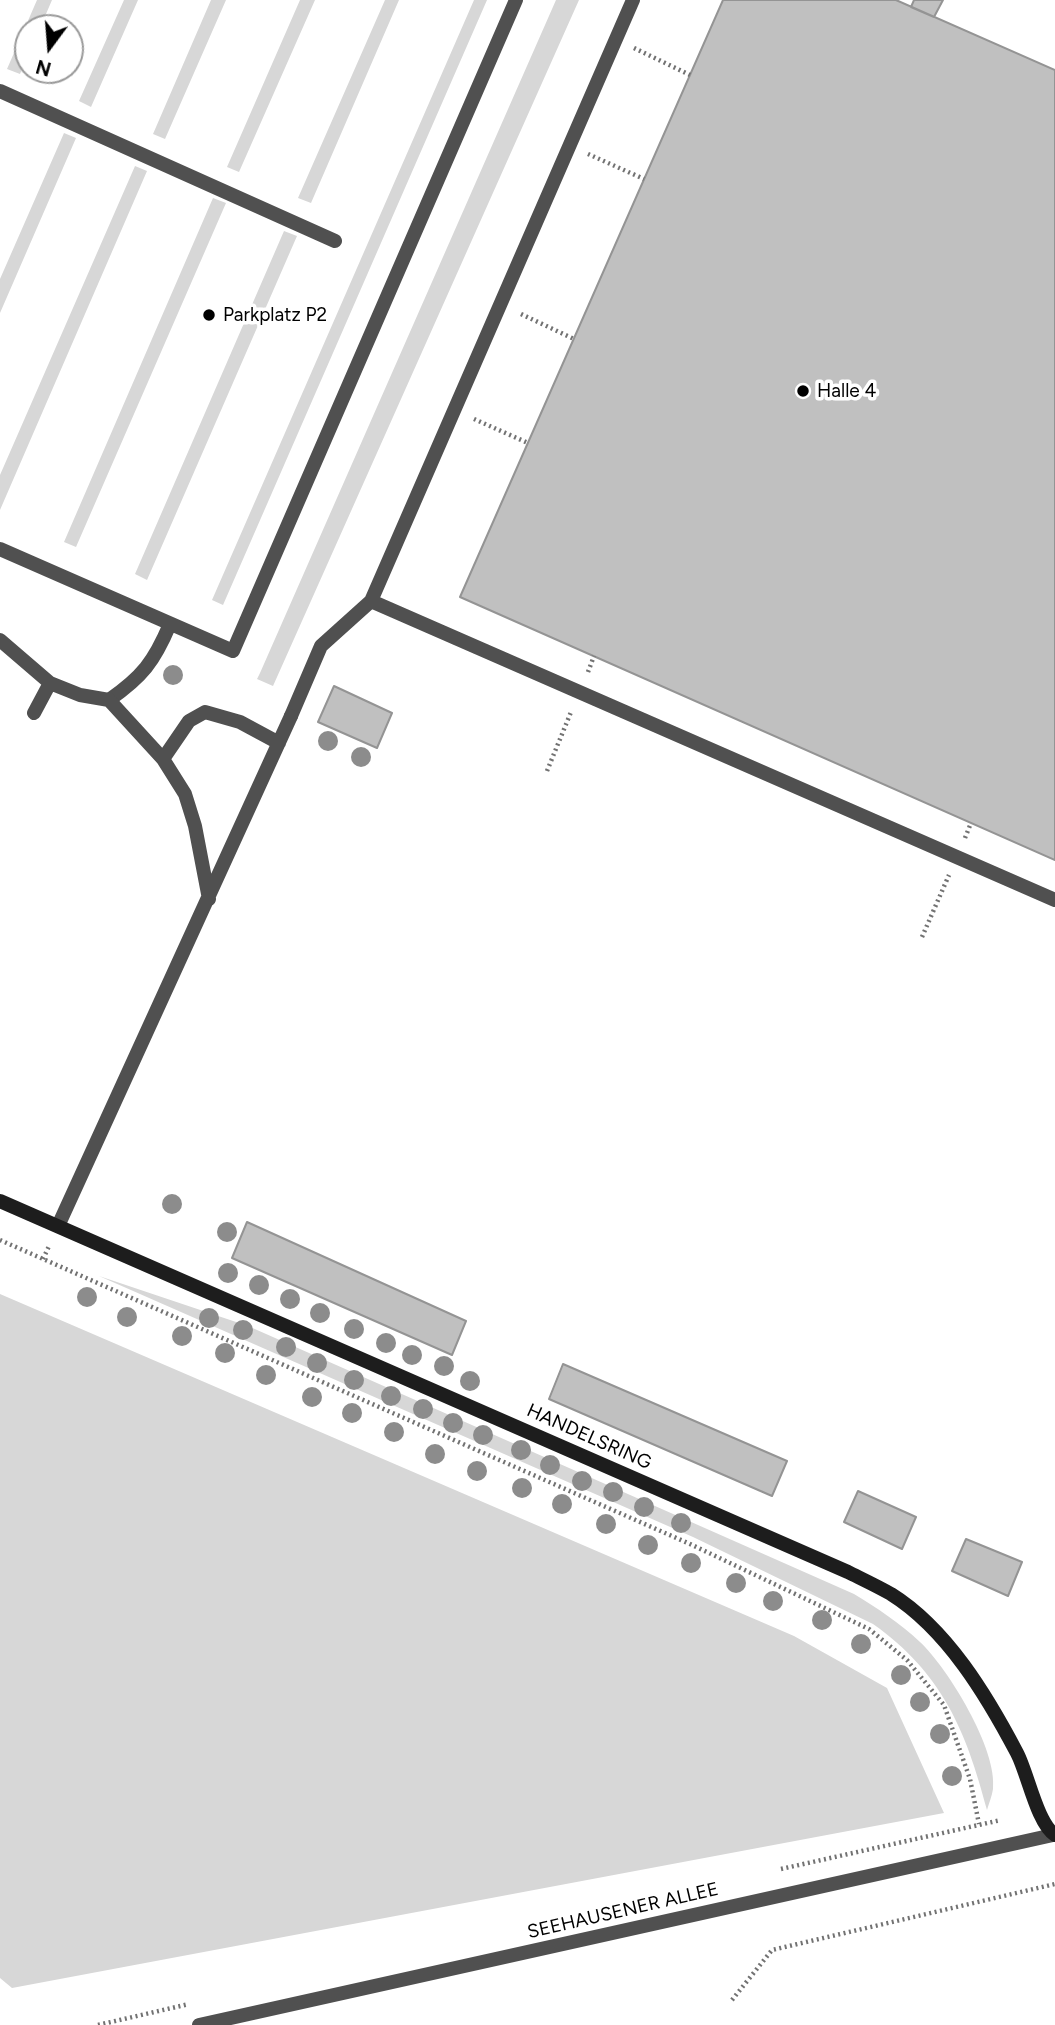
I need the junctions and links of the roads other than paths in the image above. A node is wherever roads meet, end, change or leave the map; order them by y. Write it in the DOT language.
graph roads {
  1 [pos="516,0"];
  2 [pos="633,0"];
  3 [pos="0,91"];
  4 [pos="335,241"];
  5 [pos="0,550"];
  6 [pos="371,600"];
  7 [pos="170,624"];
  8 [pos="0,640"];
  9 [pos="50,683"];
  10 [pos="109,700"];
  11 [pos="34,713"];
  12 [pos="279,743"];
  13 [pos="163,759"];
  14 [pos="209,899"];
  15 [pos="1055,900"];
  16 [pos="0,1201"];
  17 [pos="58,1226"];
  18 [pos="1054,1837"];
  19 [pos="199,2025"];
  1 -- 7 [label="street"];
  2 -- 6 [label="street"];
  3 -- 4 [label="street"];
  5 -- 7 [label="street"];
  6 -- 12 [label="street"];
  6 -- 15 [label="street"];
  7 -- 10 [label="street"];
  8 -- 9 [label="street"];
  9 -- 10 [label="street"];
  9 -- 11 [label="street"];
  10 -- 13 [label="street"];
  12 -- 13 [label="street"];
  12 -- 14 [label="street"];
  13 -- 14 [label="street"];
  14 -- 17 [label="street"];
  16 -- 17 [label="main road, HANDELSRING"];
  17 -- 18 [label="main road, HANDELSRING"];
  18 -- 19 [label="street, SEEHAUSENER ALLEE"];
}
